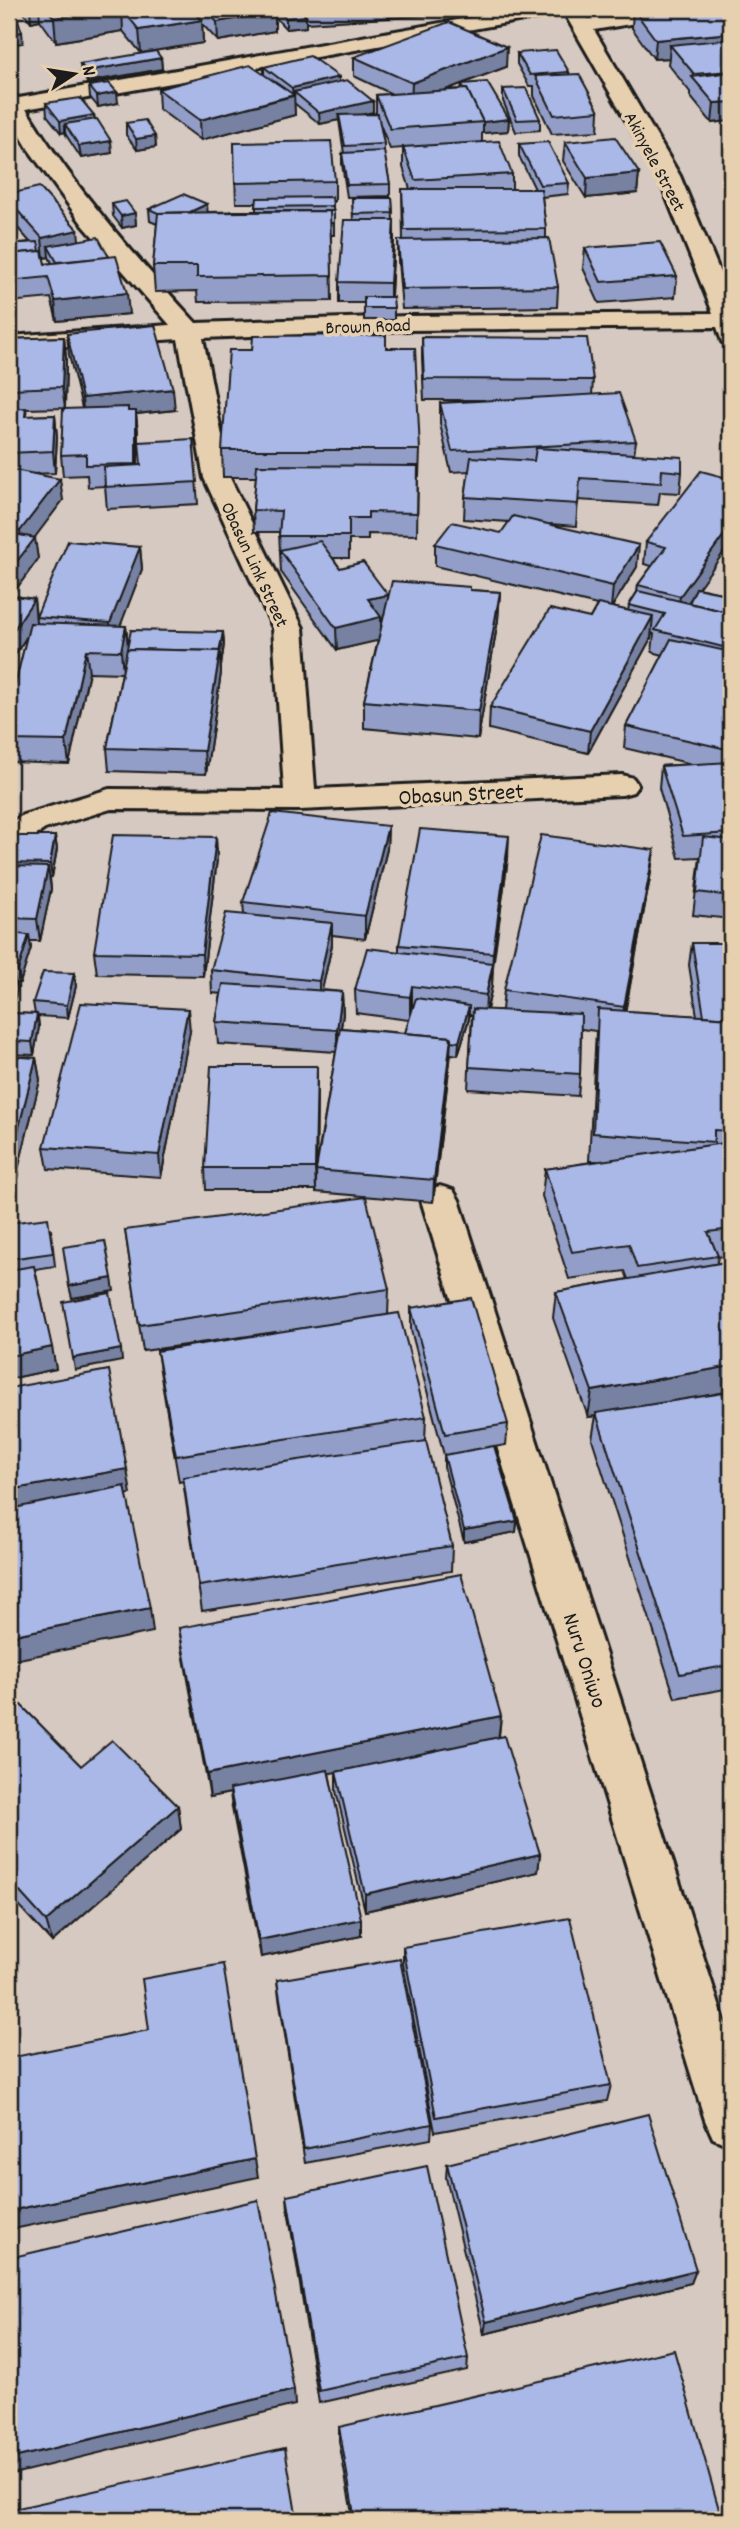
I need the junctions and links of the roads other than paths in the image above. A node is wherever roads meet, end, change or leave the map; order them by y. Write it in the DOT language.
graph roads {
  1 [pos="551,9"];
  2 [pos="685,9"];
  3 [pos="576,18"];
  4 [pos="11,102"];
  5 [pos="730,329"];
  6 [pos="189,331"];
  7 [pos="9,343"];
  8 [pos="622,785"];
  9 [pos="300,800"];
  10 [pos="9,839"];
  11 [pos="440,1200"];
  12 [pos="731,2120"];
  1 -- 4 [label="street"];
  2 -- 3 [label="street"];
  3 -- 5 [label="street, Akinyele Street"];
  4 -- 6 [label="street"];
  5 -- 6 [label="street, Brown Road"];
  6 -- 7 [label="street, Brown Road"];
  6 -- 9 [label="street, Obasun Link Street"];
  8 -- 9 [label="street, Obasun Street"];
  9 -- 10 [label="street, Obasun Street"];
  11 -- 12 [label="street, Nuru Oniwo"];
}
